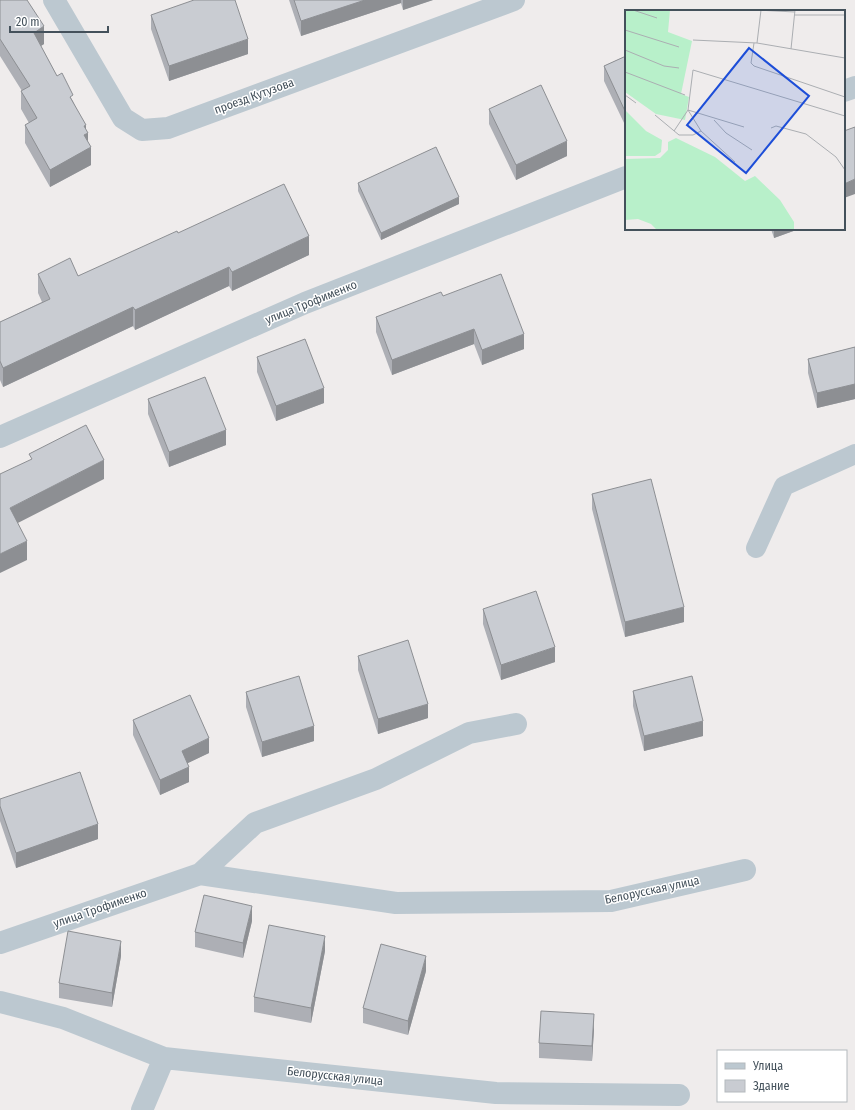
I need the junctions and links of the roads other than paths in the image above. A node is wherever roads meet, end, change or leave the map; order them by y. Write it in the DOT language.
graph roads {
  1 [pos="54,0"];
  2 [pos="514,0"];
  3 [pos="855,86"];
  4 [pos="845,91"];
  5 [pos="625,177"];
  6 [pos="0,437"];
  7 [pos="855,454"];
  8 [pos="756,548"];
  9 [pos="516,724"];
  10 [pos="745,870"];
  11 [pos="200,874"];
  12 [pos="0,943"];
  13 [pos="0,1002"];
  14 [pos="164,1058"];
  15 [pos="679,1095"];
  16 [pos="142,1110"];
  1 -- 2 [label="street, проезд Кутузова"];
  3 -- 4 [label="street"];
  5 -- 6 [label="street, улица Трофименко"];
  7 -- 8 [label="lane"];
  9 -- 11 [label="street"];
  10 -- 11 [label="street, Белорусская улица"];
  11 -- 12 [label="street, улица Трофименко"];
  13 -- 14 [label="street, Белорусская улица"];
  14 -- 15 [label="street, Белорусская улица"];
  14 -- 16 [label="street"];
}
